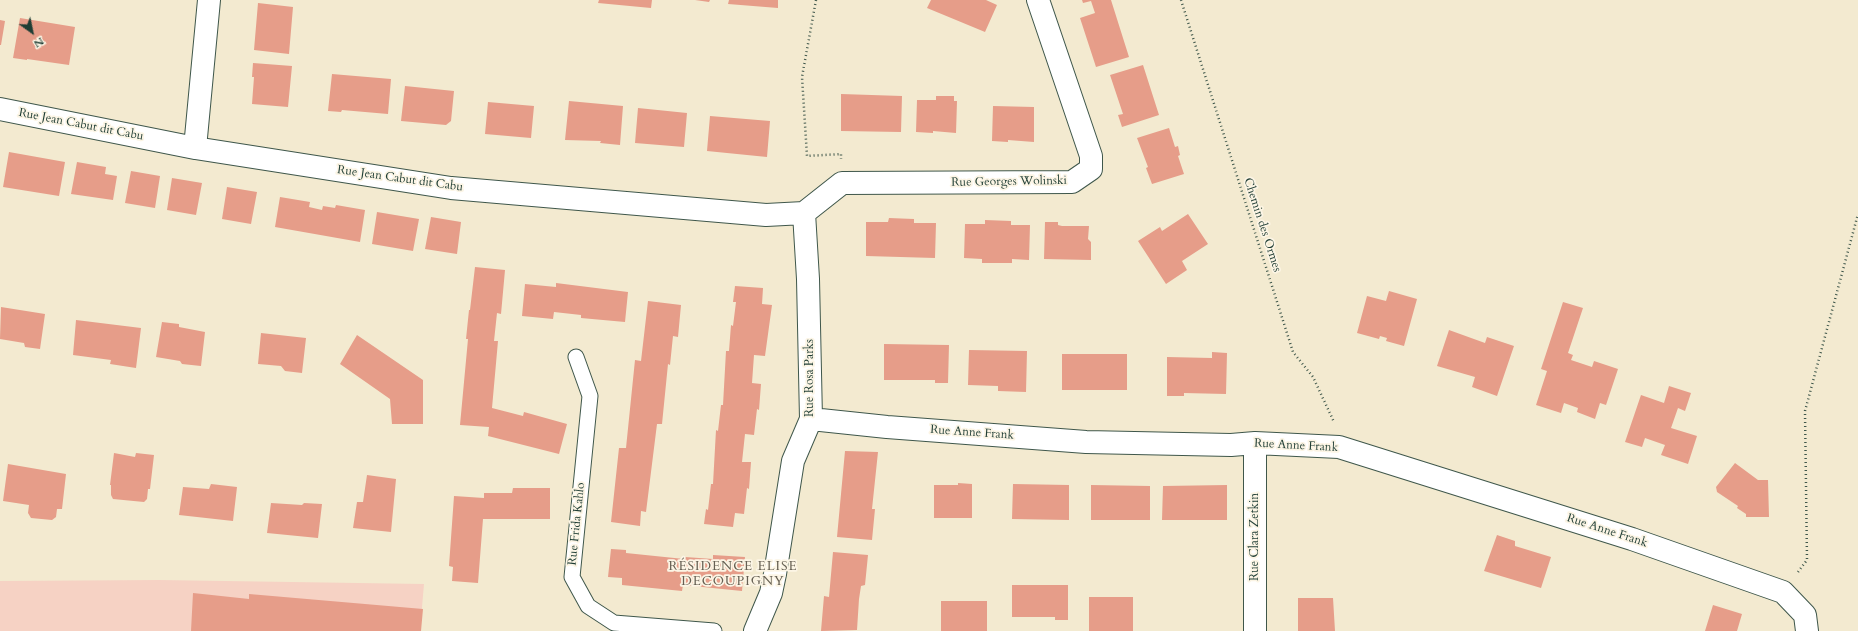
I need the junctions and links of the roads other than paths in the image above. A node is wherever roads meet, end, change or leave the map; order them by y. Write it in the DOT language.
graph roads {
  1 [pos="209,0"];
  2 [pos="1038,0"];
  3 [pos="0,109"];
  4 [pos="195,148"];
  5 [pos="804,213"];
  6 [pos="576,357"];
  7 [pos="811,419"];
  8 [pos="1255,443"];
  9 [pos="714,631"];
  10 [pos="755,631"];
  11 [pos="1256,631"];
  12 [pos="1807,631"];
  1 -- 4 [label="street"];
  2 -- 5 [label="street, Rue Georges Wolinski"];
  3 -- 4 [label="street, Rue Jean Cabut dit Cabu"];
  4 -- 5 [label="street, Rue Jean Cabut dit Cabu"];
  5 -- 7 [label="street, Rue Rosa Parks"];
  6 -- 9 [label="lane, Rue Frida Kahlo"];
  7 -- 8 [label="street, Rue Anne Frank"];
  7 -- 10 [label="street, Rue Rosa Parks"];
  8 -- 11 [label="street, Rue Clara Zetkin"];
  8 -- 12 [label="street, Rue Anne Frank"];
}
